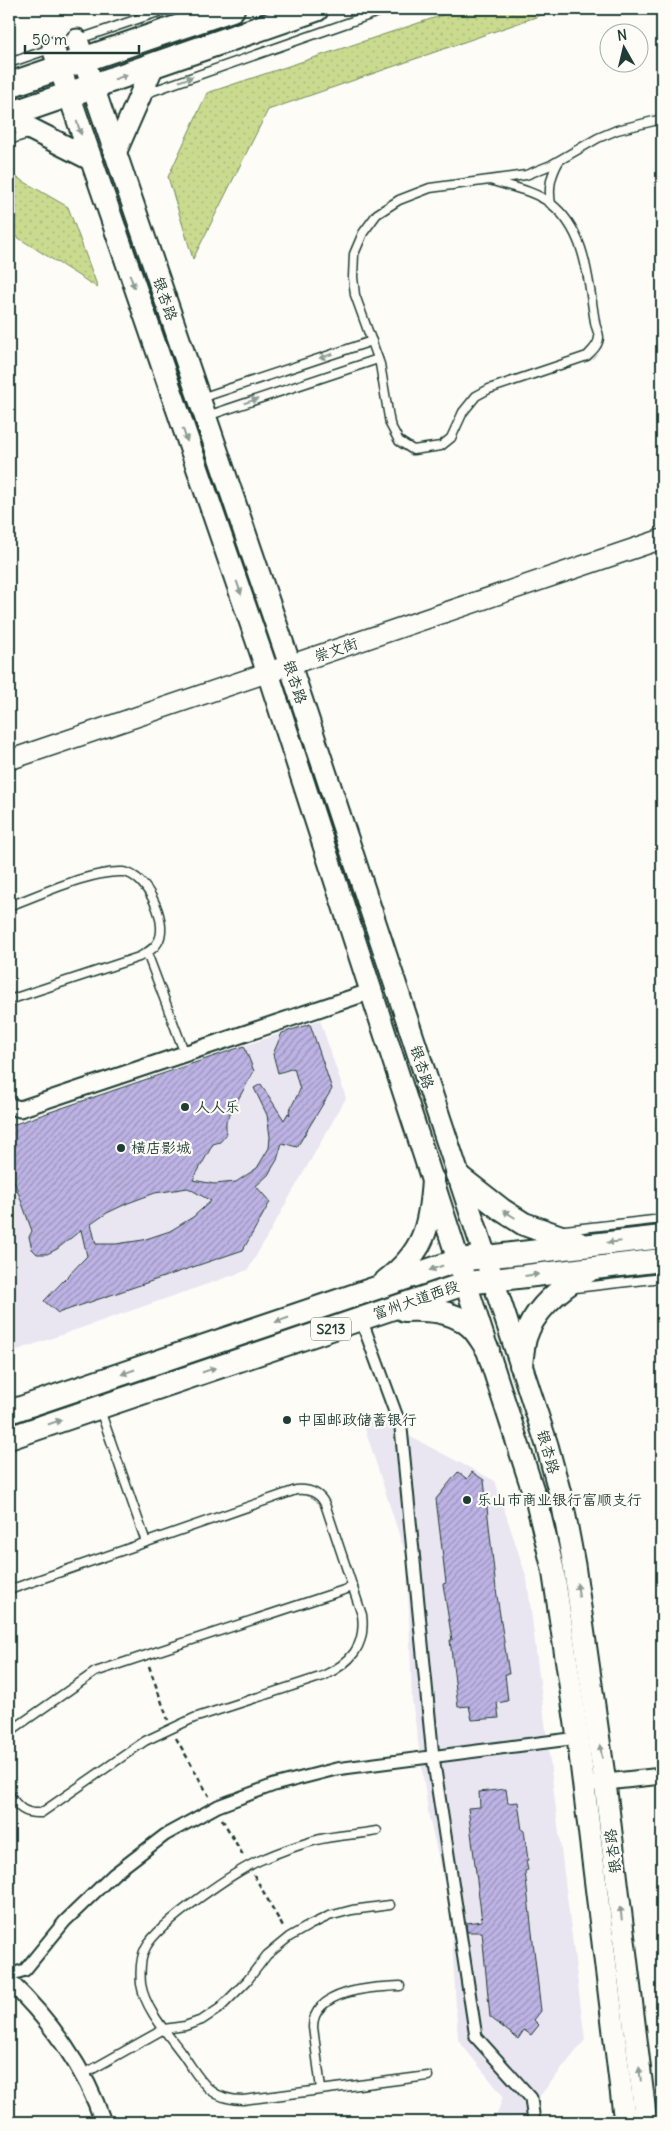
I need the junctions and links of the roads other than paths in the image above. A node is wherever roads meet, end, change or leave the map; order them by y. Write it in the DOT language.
graph roads {
  1 [pos="167,9"];
  2 [pos="232,9"];
  3 [pos="316,9"];
  4 [pos="387,9"];
  5 [pos="80,50"];
  6 [pos="56,58"];
  7 [pos="9,63"];
  8 [pos="153,66"];
  9 [pos="9,85"];
  10 [pos="93,87"];
  11 [pos="68,95"];
  12 [pos="140,96"];
  13 [pos="9,116"];
  14 [pos="662,119"];
  15 [pos="35,131"];
  16 [pos="9,140"];
  17 [pos="115,153"];
  18 [pos="90,159"];
  19 [pos="559,161"];
  20 [pos="493,181"];
  21 [pos="551,204"];
  22 [pos="372,341"];
  23 [pos="378,359"];
  24 [pos="202,408"];
  25 [pos="662,539"];
  26 [pos="290,665"];
  27 [pos="268,673"];
  28 [pos="9,760"];
  29 [pos="9,906"];
  30 [pos="147,953"];
  31 [pos="372,991"];
  32 [pos="9,1000"];
  33 [pos="185,1054"];
  34 [pos="9,1106"];
  35 [pos="457,1175"];
  36 [pos="433,1180"];
  37 [pos="662,1219"];
  38 [pos="545,1232"];
  39 [pos="662,1236"];
  40 [pos="586,1245"];
  41 [pos="484,1257"];
  42 [pos="459,1260"];
  43 [pos="662,1260"];
  44 [pos="591,1268"];
  45 [pos="662,1278"];
  46 [pos="492,1280"];
  47 [pos="466,1283"];
  48 [pos="375,1289"];
  49 [pos="560,1290"];
  50 [pos="386,1311"];
  51 [pos="361,1319"];
  52 [pos="488,1350"];
  53 [pos="520,1365"];
  54 [pos="99,1407"];
  55 [pos="9,1412"];
  56 [pos="9,1438"];
  57 [pos="146,1542"];
  58 [pos="353,1587"];
  59 [pos="9,1590"];
  60 [pos="9,1732"];
  61 [pos="578,1738"];
  62 [pos="433,1757"];
  63 [pos="662,1776"];
  64 [pos="605,1782"];
  65 [pos="583,1785"];
  66 [pos="9,1794"];
  67 [pos="377,1832"];
  68 [pos="390,1906"];
  69 [pos="9,1975"];
  70 [pos="9,1981"];
  71 [pos="400,1986"];
  72 [pos="164,2030"];
  73 [pos="82,2074"];
  74 [pos="428,2076"];
  75 [pos="321,2089"];
  76 [pos="103,2122"];
  77 [pos="534,2122"];
  78 [pos="625,2122"];
  79 [pos="646,2122"];
  1 -- 5 [label="lane"];
  2 -- 5 [label="highway"];
  3 -- 8 [label="highway"];
  12 -- 4 [label="lane, one-way"];
  5 -- 6 [label="highway"];
  5 -- 10 [label="main road, 银杏路"];
  6 -- 7 [label="lane"];
  6 -- 9 [label="highway"];
  6 -- 11 [label="main road, 银杏路"];
  10 -- 8 [label="highway, one-way"];
  8 -- 12 [label="main road"];
  10 -- 11 [label="highway"];
  10 -- 17 [label="main road, 银杏路"];
  11 -- 13 [label="highway"];
  11 -- 18 [label="main road, 银杏路, one-way"];
  12 -- 17 [label="main road"];
  13 -- 15 [label="main road"];
  14 -- 19 [label="lane"];
  15 -- 16 [label="lane"];
  15 -- 18 [label="main road"];
  17 -- 24 [label="main road, 银杏路"];
  18 -- 27 [label="main road, 银杏路, one-way"];
  19 -- 20 [label="lane"];
  19 -- 21 [label="lane"];
  20 -- 21 [label="lane"];
  20 -- 22 [label="lane"];
  21 -- 23 [label="lane"];
  22 -- 23 [label="lane"];
  22 -- 24 [label="lane, one-way"];
  24 -- 23 [label="lane, one-way"];
  24 -- 26 [label="main road, 银杏路"];
  25 -- 26 [label="street, 崇文街"];
  26 -- 27 [label="street, 崇文街"];
  26 -- 35 [label="main road, 银杏路"];
  27 -- 28 [label="street, 崇文街"];
  27 -- 31 [label="main road, 银杏路"];
  29 -- 30 [label="lane"];
  30 -- 32 [label="lane"];
  30 -- 33 [label="lane"];
  31 -- 33 [label="street"];
  31 -- 36 [label="main road, 银杏路"];
  33 -- 34 [label="street"];
  38 -- 35 [label="main road, one-way"];
  35 -- 41 [label="main road, 银杏路"];
  36 -- 42 [label="main road, 银杏路"];
  36 -- 48 [label="main road"];
  37 -- 38 [label="lane"];
  38 -- 40 [label="main road"];
  39 -- 40 [label="main road, 富州大道西段 / S213, one-way"];
  40 -- 41 [label="main road, 富州大道西段 / S213"];
  41 -- 42 [label="main road, 富州大道西段 / S213"];
  41 -- 46 [label="main road, 银杏路"];
  42 -- 47 [label="main road, 银杏路"];
  42 -- 48 [label="main road, 富州大道西段 / S213, one-way"];
  43 -- 44 [label="main road, 富州大道西段 / S213"];
  46 -- 44 [label="main road, 富州大道西段 / S213, one-way"];
  44 -- 49 [label="main road"];
  45 -- 49 [label="lane"];
  46 -- 47 [label="main road, 富州大道西段 / S213"];
  46 -- 53 [label="main road, 银杏路"];
  47 -- 50 [label="main road, 富州大道西段 / S213"];
  47 -- 52 [label="main road, 银杏路"];
  48 -- 55 [label="main road, 富州大道西段 / S213, one-way"];
  49 -- 53 [label="main road"];
  50 -- 51 [label="main road, 富州大道西段 / S213"];
  50 -- 52 [label="main road"];
  54 -- 51 [label="main road, 富州大道西段 / S213, one-way"];
  51 -- 62 [label="street"];
  52 -- 61 [label="main road, 银杏路"];
  64 -- 53 [label="main road, 银杏路, one-way"];
  56 -- 54 [label="main road, 富州大道西段 / S213, one-way"];
  54 -- 57 [label="lane"];
  57 -- 58 [label="lane"];
  57 -- 59 [label="lane"];
  58 -- 60 [label="lane"];
  58 -- 66 [label="lane"];
  61 -- 62 [label="street"];
  61 -- 65 [label="main road, 银杏路"];
  62 -- 69 [label="street"];
  62 -- 77 [label="street"];
  63 -- 64 [label="street"];
  64 -- 65 [label="street"];
  79 -- 64 [label="main road, 银杏路, one-way"];
  65 -- 78 [label="main road, 银杏路"];
  67 -- 72 [label="lane"];
  68 -- 72 [label="lane"];
  70 -- 73 [label="street"];
  71 -- 75 [label="lane"];
  72 -- 73 [label="lane"];
  72 -- 75 [label="lane"];
  73 -- 76 [label="street"];
  74 -- 75 [label="lane"];
}
